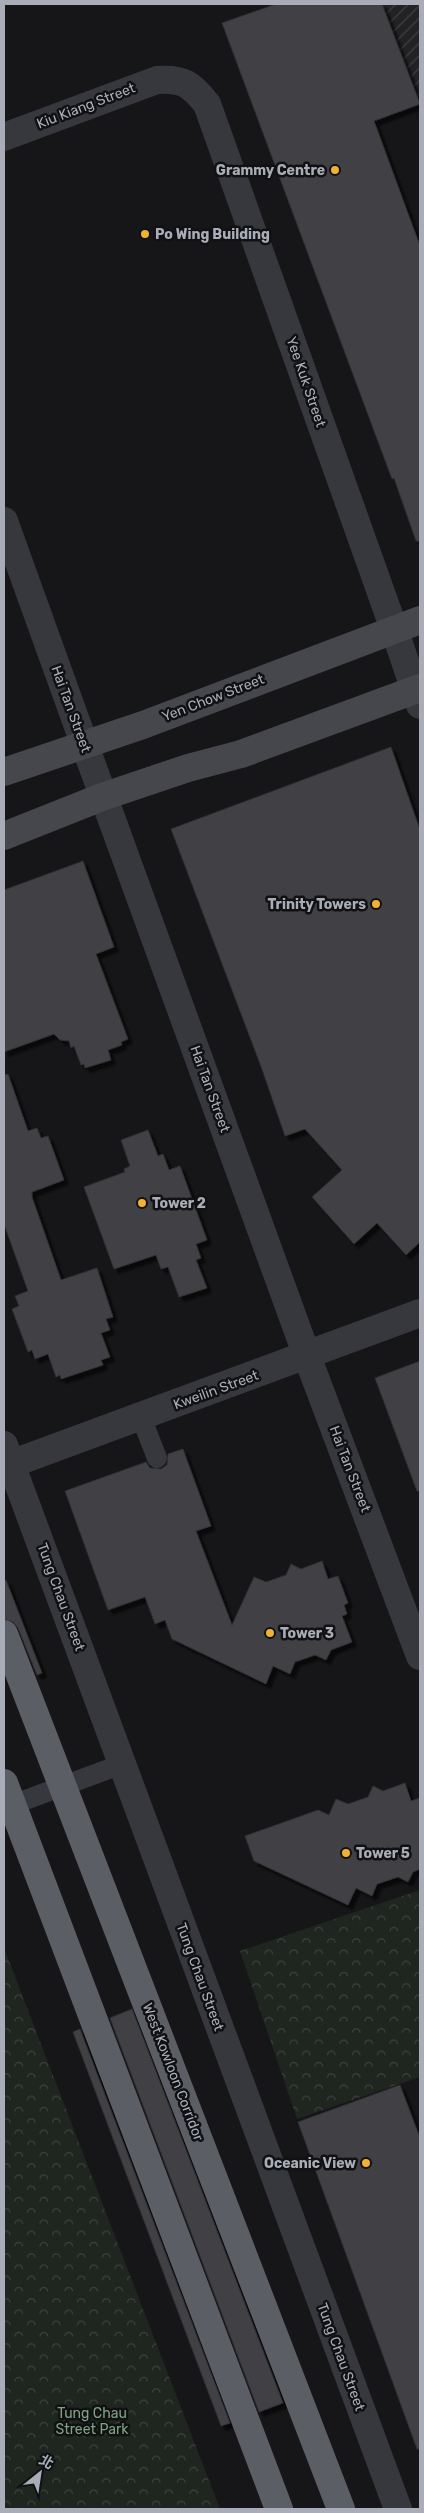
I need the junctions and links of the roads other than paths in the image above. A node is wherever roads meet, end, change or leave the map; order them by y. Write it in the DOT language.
graph roads {
  1 [pos="170,79"];
  2 [pos="4,137"];
  3 [pos="4,521"];
  4 [pos="420,620"];
  5 [pos="394,629"];
  6 [pos="418,694"];
  7 [pos="84,743"];
  8 [pos="4,772"];
  9 [pos="102,798"];
  10 [pos="4,836"];
  11 [pos="420,1313"];
  12 [pos="307,1356"];
  13 [pos="141,1417"];
  14 [pos="7,1455"];
  15 [pos="157,1458"];
  16 [pos="4,1634"];
  17 [pos="420,1656"];
  18 [pos="122,1764"];
  19 [pos="4,1783"];
  20 [pos="4,1808"];
  21 [pos="279,2509"];
  22 [pos="341,2509"];
  23 [pos="398,2509"];
  1 -- 2 [label="street, Kiu Kiang Street"];
  1 -- 5 [label="street, Yee Kuk Street"];
  3 -- 7 [label="street, Hai Tan Street"];
  4 -- 5 [label="main road, Yen Chow Street"];
  5 -- 6 [label="street, Yee Kuk Street"];
  5 -- 7 [label="main road, Yen Chow Street"];
  6 -- 9 [label="main road"];
  7 -- 8 [label="main road, Yen Chow Street"];
  7 -- 9 [label="street, Hai Tan Street"];
  9 -- 10 [label="main road"];
  9 -- 12 [label="street, Hai Tan Street"];
  11 -- 12 [label="street, Kweilin Street"];
  12 -- 13 [label="street, Kweilin Street"];
  12 -- 17 [label="street, Hai Tan Street"];
  13 -- 14 [label="street, Kweilin Street"];
  13 -- 15 [label="lane"];
  14 -- 18 [label="street, Tung Chau Street"];
  16 -- 22 [label="highway, West Kowloon Corridor, bridge"];
  18 -- 20 [label="lane"];
  18 -- 23 [label="street, Tung Chau Street"];
  19 -- 21 [label="highway, bridge"];
}
